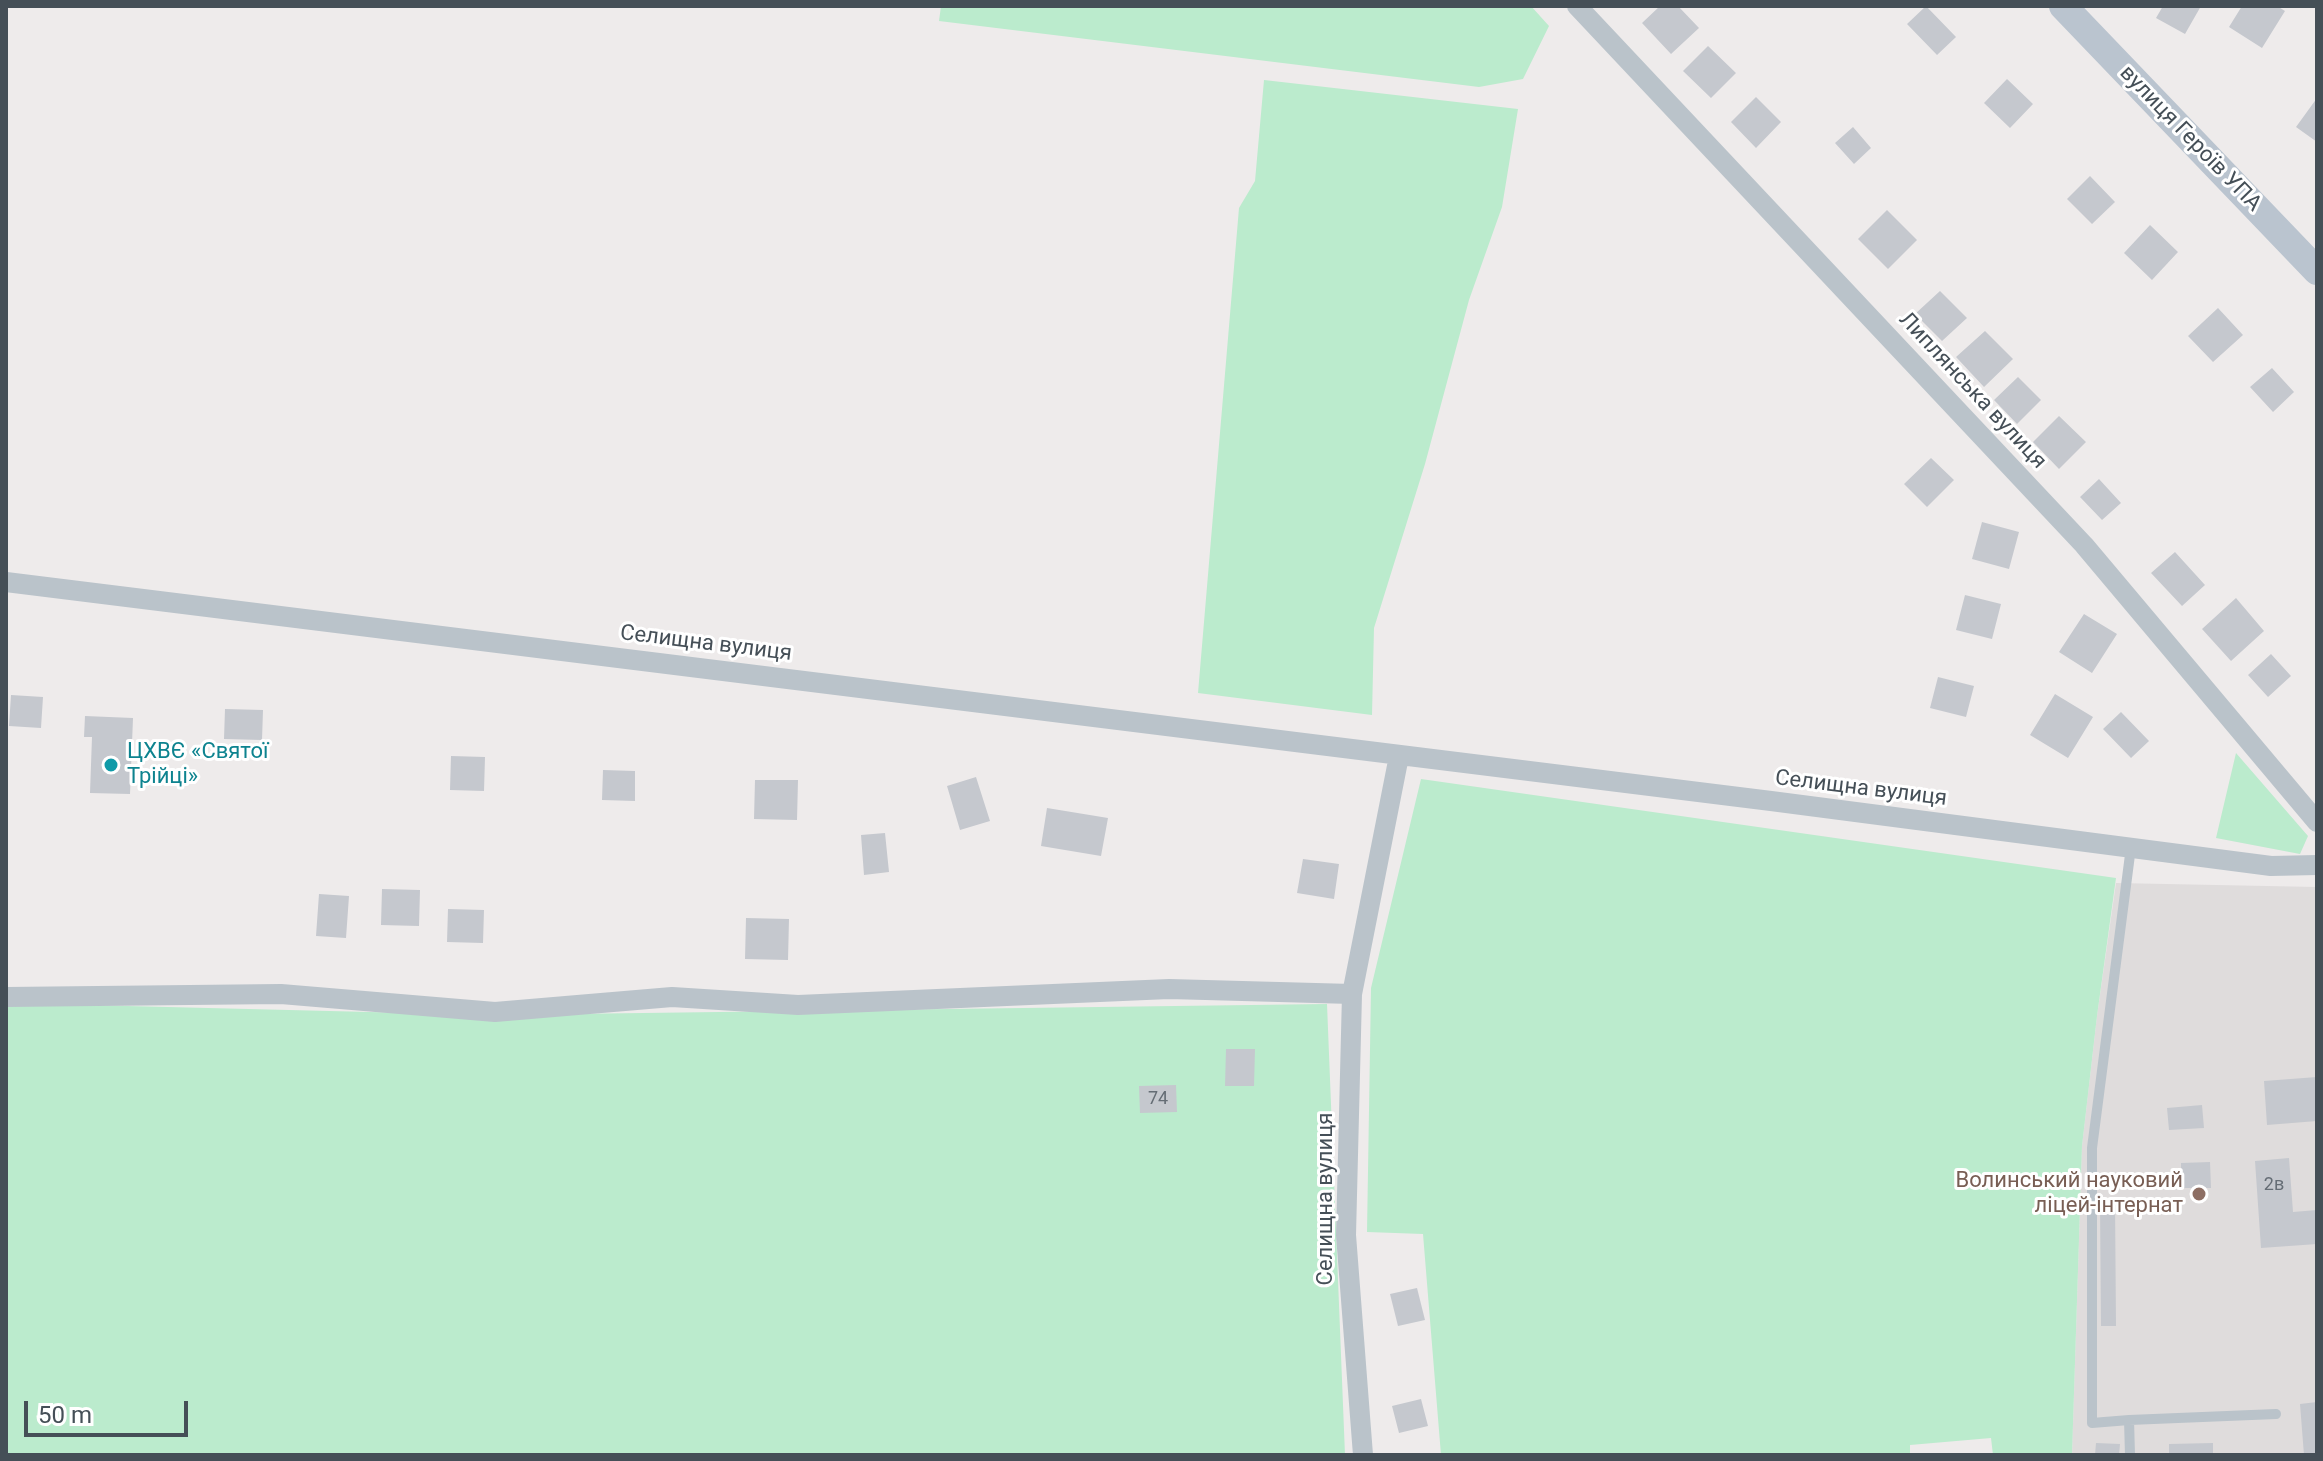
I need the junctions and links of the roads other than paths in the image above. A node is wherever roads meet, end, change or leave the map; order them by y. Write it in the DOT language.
graph roads {
  1 [pos="1577,6"];
  2 [pos="2063,6"];
  3 [pos="2317,271"];
  4 [pos="6,582"];
  5 [pos="1399,756"];
  6 [pos="2317,822"];
  7 [pos="2131,847"];
  8 [pos="2317,865"];
  9 [pos="1352,994"];
  10 [pos="6,997"];
  11 [pos="2276,1414"];
  12 [pos="2129,1420"];
  13 [pos="1363,1455"];
  14 [pos="2130,1455"];
  1 -- 6 [label="street, Липлянська вулиця"];
  2 -- 3 [label="street, вулиця Героїв УПА"];
  4 -- 5 [label="street, Селищна вулиця"];
  5 -- 7 [label="street, Селищна вулиця"];
  5 -- 9 [label="street, Селищна вулиця"];
  7 -- 8 [label="street, Селищна вулиця"];
  7 -- 12 [label="lane"];
  9 -- 10 [label="street"];
  9 -- 13 [label="street, Селищна вулиця"];
  11 -- 12 [label="lane"];
  12 -- 14 [label="lane"];
}
